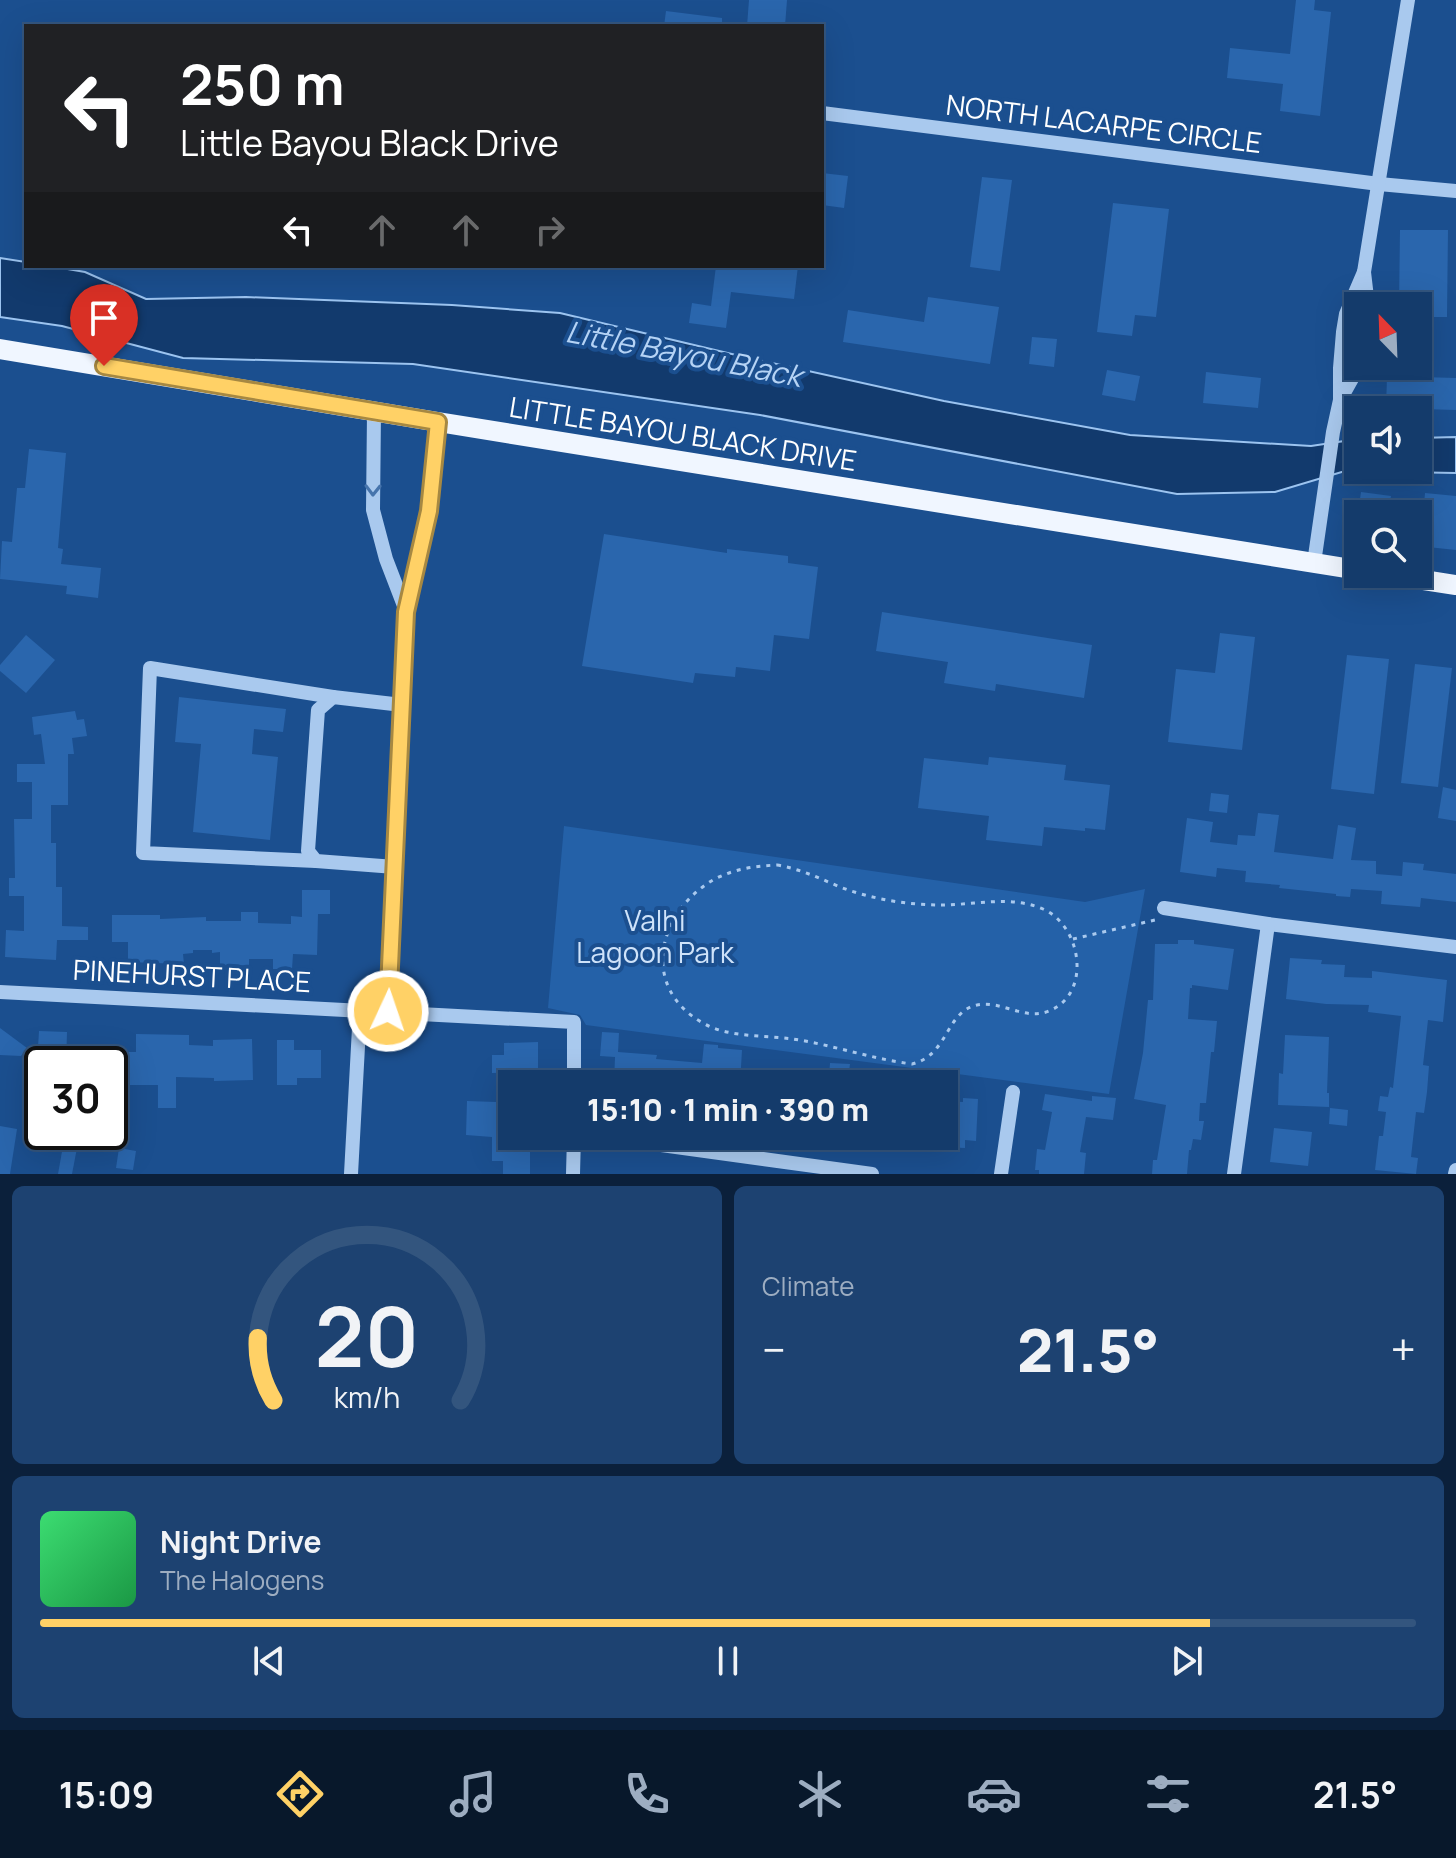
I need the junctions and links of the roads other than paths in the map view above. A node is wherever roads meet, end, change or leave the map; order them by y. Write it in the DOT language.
graph roads {
  1 [pos="1408,0"];
  2 [pos="824,113"];
  3 [pos="1379,184"];
  4 [pos="1456,191"];
  5 [pos="1364,272"];
  6 [pos="1368,292"];
  7 [pos="0,349"];
  8 [pos="1351,380"];
  9 [pos="1340,400"];
  10 [pos="374,412"];
  11 [pos="438,422"];
  12 [pos="1314,563"];
  13 [pos="1344,568"];
  14 [pos="1432,581"];
  15 [pos="1456,585"];
  16 [pos="406,612"];
  17 [pos="333,697"];
  18 [pos="402,705"];
  19 [pos="316,861"];
  20 [pos="395,867"];
  21 [pos="1161,914"];
  22 [pos="1268,924"];
  23 [pos="1456,947"];
  24 [pos="0,992"];
  25 [pos="360,1010"];
  26 [pos="388,1011"];
  27 [pos="574,1070"];
  28 [pos="1013,1092"];
  29 [pos="574,1150"];
  30 [pos="698,1150"];
  31 [pos="351,1174"];
  32 [pos="573,1174"];
  33 [pos="872,1174"];
  34 [pos="1001,1174"];
  35 [pos="1234,1174"];
  1 -- 3 [label="street"];
  2 -- 3 [label="street, NORTH LACARPE CIRCLE"];
  3 -- 4 [label="street, NORTH LACARPE CIRCLE"];
  3 -- 5 [label="street"];
  5 -- 6 [label="street"];
  5 -- 9 [label="street"];
  7 -- 10 [label="main road, LITTLE BAYOU BLACK DRIVE"];
  8 -- 9 [label="street"];
  9 -- 12 [label="street"];
  10 -- 11 [label="main road, LITTLE BAYOU BLACK DRIVE"];
  10 -- 16 [label="street, one-way"];
  11 -- 12 [label="main road, LITTLE BAYOU BLACK DRIVE"];
  11 -- 16 [label="street"];
  12 -- 13 [label="main road, LITTLE BAYOU BLACK DRIVE"];
  14 -- 15 [label="main road"];
  16 -- 18 [label="street"];
  17 -- 18 [label="street"];
  17 -- 19 [label="street"];
  17 -- 19 [label="street"];
  18 -- 20 [label="street"];
  19 -- 20 [label="street"];
  20 -- 26 [label="street"];
  21 -- 22 [label="street"];
  22 -- 23 [label="street"];
  22 -- 35 [label="street"];
  24 -- 25 [label="street, PINEHURST PLACE"];
  25 -- 26 [label="street, PINEHURST PLACE"];
  25 -- 31 [label="street"];
  26 -- 27 [label="street, PINEHURST PLACE"];
  28 -- 34 [label="street"];
  29 -- 32 [label="street"];
  30 -- 33 [label="street"];
}
